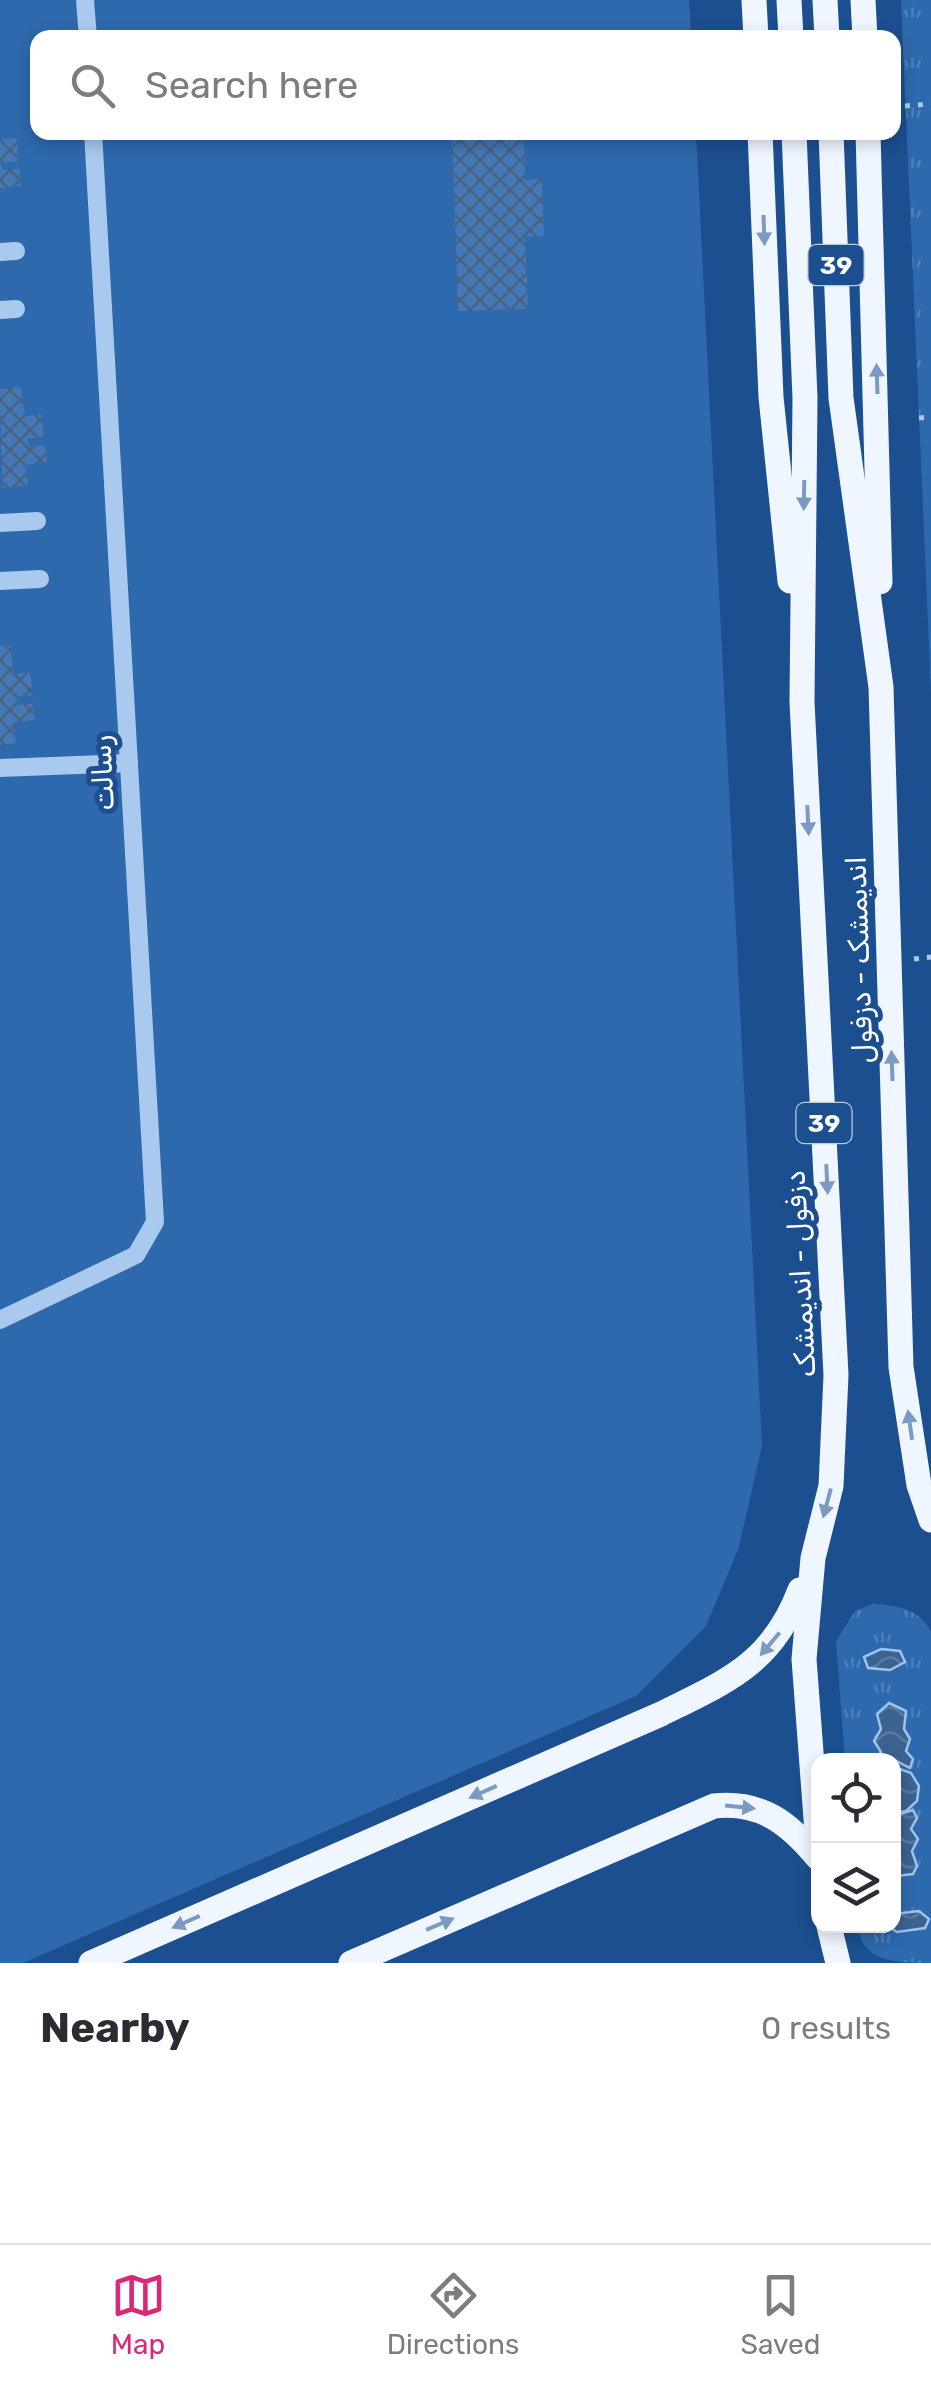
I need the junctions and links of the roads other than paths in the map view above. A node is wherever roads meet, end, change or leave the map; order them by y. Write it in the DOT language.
graph roads {
  1 [pos="86,0"];
  2 [pos="754,0"];
  3 [pos="789,0"];
  4 [pos="825,0"];
  5 [pos="863,0"];
  6 [pos="88,30"];
  7 [pos="756,30"];
  8 [pos="791,30"];
  9 [pos="827,30"];
  10 [pos="864,30"];
  11 [pos="93,140"];
  12 [pos="760,140"];
  13 [pos="794,140"];
  14 [pos="830,140"];
  15 [pos="868,140"];
  16 [pos="38,521"];
  17 [pos="0,523"];
  18 [pos="40,579"];
  19 [pos="0,580"];
  20 [pos="881,687"];
  21 [pos="802,702"];
  22 [pos="128,763"];
  23 [pos="0,768"];
  24 [pos="0,1320"];
  25 [pos="931,1520"];
  26 [pos="812,1558"];
  27 [pos="818,1843"];
  28 [pos="811,1850"];
  29 [pos="831,1933"];
  30 [pos="91,1963"];
  31 [pos="351,1963"];
  32 [pos="838,1963"];
  1 -- 6 [label="street"];
  2 -- 7 [label="main road"];
  3 -- 8 [label="main road"];
  4 -- 9 [label="main road"];
  5 -- 10 [label="main road"];
  11 -- 22 [label="street, رسالت"];
  12 -- 21 [label="main road, 39, one-way"];
  13 -- 21 [label="main road, دزفول - اندیمشک / 39, one-way"];
  14 -- 20 [label="main road, اندیمشک - دزفول / 39"];
  20 -- 15 [label="main road, 39, one-way"];
  16 -- 17 [label="street"];
  18 -- 19 [label="street"];
  25 -- 20 [label="main road, اندیمشک - دزفول / 39, one-way"];
  21 -- 26 [label="main road, دزفول - اندیمشک / 39, one-way"];
  22 -- 23 [label="street"];
  22 -- 24 [label="street, رسالت"];
  26 -- 27 [label="main road, دزفول - اندیمشک / 39"];
  26 -- 30 [label="main road, one-way"];
  31 -- 28 [label="main road, one-way"];
  29 -- 32 [label="main road"];
}
